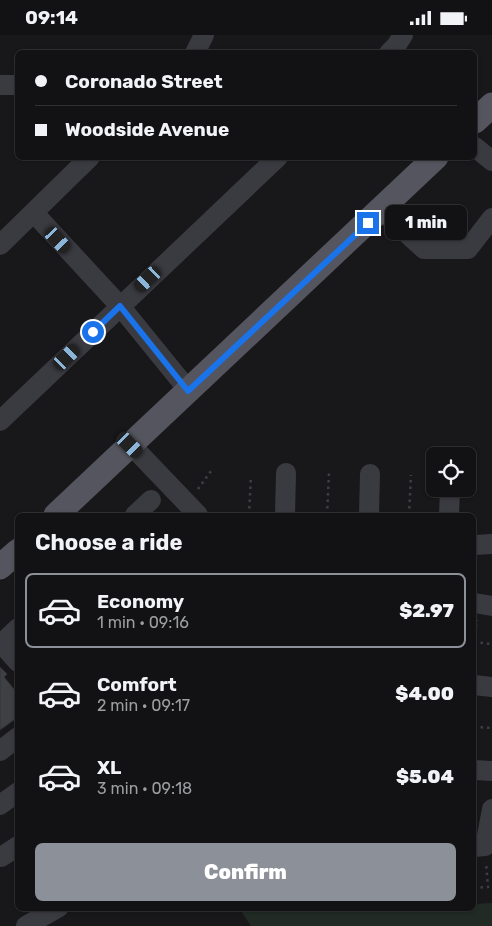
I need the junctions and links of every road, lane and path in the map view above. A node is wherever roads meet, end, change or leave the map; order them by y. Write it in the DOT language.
graph roads {
  1 [pos="204,35"];
  2 [pos="403,35"];
  3 [pos="196,50"];
  4 [pos="392,50"];
  5 [pos="0,85"];
  6 [pos="15,85"];
  7 [pos="477,149"];
  8 [pos="87,160"];
  9 [pos="275,160"];
  10 [pos="433,160"];
  11 [pos="492,161"];
  12 [pos="381,210"];
  13 [pos="34,213"];
  14 [pos="492,218"];
  15 [pos="0,245"];
  16 [pos="120,306"];
  17 [pos="188,391"];
  18 [pos="0,421"];
  19 [pos="130,445"];
  20 [pos="211,471"];
  21 [pos="286,473"];
  22 [pos="329,473"];
  23 [pos="370,474"];
  24 [pos="410,475"];
  25 [pos="251,476"];
  26 [pos="194,494"];
  27 [pos="450,497"];
  28 [pos="151,500"];
  29 [pos="58,513"];
  30 [pos="137,513"];
  31 [pos="196,513"];
  32 [pos="249,513"];
  33 [pos="285,513"];
  34 [pos="327,513"];
  35 [pos="369,513"];
  36 [pos="409,513"];
  37 [pos="449,513"];
  38 [pos="476,545"];
  39 [pos="492,545"];
  40 [pos="15,554"];
  41 [pos="0,567"];
  42 [pos="476,603"];
  43 [pos="492,606"];
  44 [pos="15,631"];
  45 [pos="476,642"];
  46 [pos="0,644"];
  47 [pos="492,644"];
  48 [pos="15,659"];
  49 [pos="476,685"];
  50 [pos="492,687"];
  51 [pos="476,727"];
  52 [pos="492,728"];
  53 [pos="15,739"];
  54 [pos="0,751"];
  55 [pos="476,770"];
  56 [pos="492,771"];
  57 [pos="492,809"];
  58 [pos="480,846"];
  59 [pos="15,848"];
  60 [pos="0,856"];
  61 [pos="476,888"];
  62 [pos="52,911"];
  63 [pos="26,926"];
  1 -- 3 [label="street"];
  2 -- 4 [label="street"];
  5 -- 6 [label="street"];
  7 -- 11 [label="street"];
  8 -- 13 [label="street"];
  9 -- 16 [label="street"];
  10 -- 12 [label="main road"];
  12 -- 14 [label="street"];
  12 -- 17 [label="main road"];
  13 -- 15 [label="street"];
  13 -- 16 [label="street"];
  16 -- 17 [label="street"];
  16 -- 18 [label="street"];
  17 -- 19 [label="main road"];
  19 -- 29 [label="main road"];
  19 -- 31 [label="street"];
  20 -- 26 [label="path"];
  21 -- 33 [label="street"];
  22 -- 34 [label="path"];
  23 -- 35 [label="street"];
  24 -- 36 [label="path"];
  25 -- 32 [label="path"];
  27 -- 37 [label="street"];
  28 -- 30 [label="street"];
  38 -- 39 [label="street"];
  40 -- 41 [label="main road"];
  42 -- 43 [label="street"];
  44 -- 46 [label="street"];
  45 -- 47 [label="path"];
  46 -- 48 [label="street"];
  49 -- 50 [label="street"];
  51 -- 52 [label="path"];
  53 -- 54 [label="street"];
  55 -- 56 [label="street"];
  57 -- 58 [label="street"];
  58 -- 61 [label="path"];
  59 -- 60 [label="street"];
  62 -- 63 [label="street"];
}
